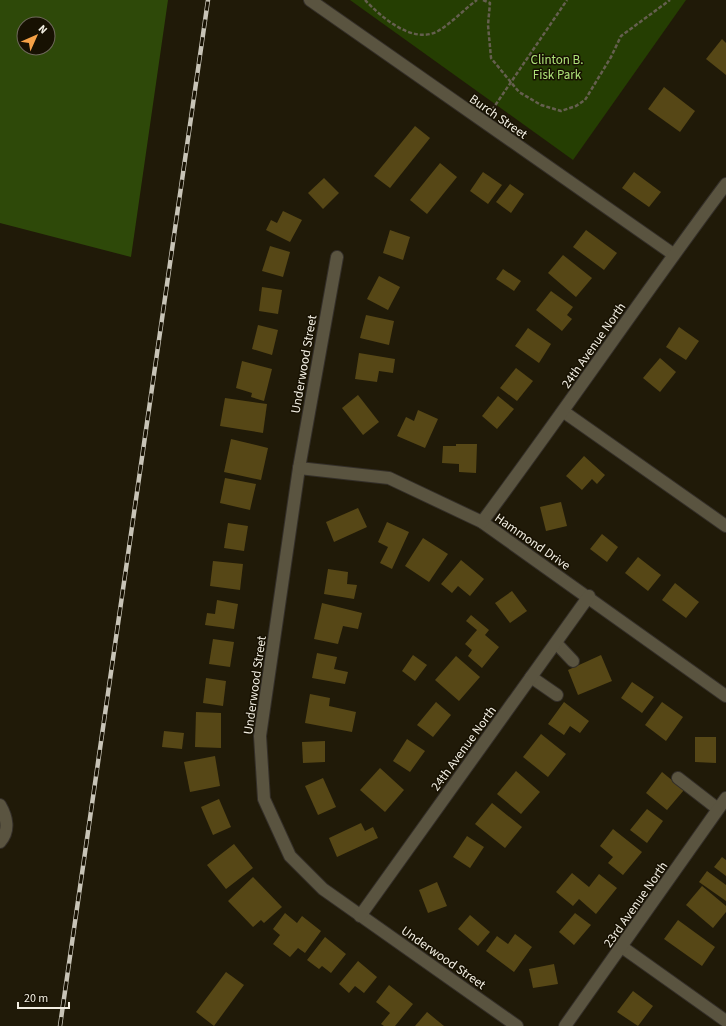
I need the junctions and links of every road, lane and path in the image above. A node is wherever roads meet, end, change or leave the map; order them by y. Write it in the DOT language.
graph roads {
  1 [pos="310,0"];
  2 [pos="365,0"];
  3 [pos="477,0"];
  4 [pos="483,0"];
  5 [pos="567,0"];
  6 [pos="670,0"];
  7 [pos="512,82"];
  8 [pos="484,122"];
  9 [pos="726,184"];
  10 [pos="674,254"];
  11 [pos="337,257"];
  12 [pos="564,412"];
  13 [pos="299,468"];
  14 [pos="482,522"];
  15 [pos="726,526"];
  16 [pos="589,596"];
  17 [pos="556,643"];
  18 [pos="573,661"];
  19 [pos="531,677"];
  20 [pos="557,695"];
  21 [pos="726,696"];
  22 [pos="678,778"];
  23 [pos="726,798"];
  24 [pos="0,806"];
  25 [pos="718,809"];
  26 [pos="0,842"];
  27 [pos="360,916"];
  28 [pos="622,947"];
  29 [pos="726,1021"];
  30 [pos="517,1026"];
  31 [pos="565,1026"];
  1 -- 8 [label="street, Burch Street"];
  2 -- 3 [label="path"];
  4 -- 7 [label="path"];
  5 -- 7 [label="path"];
  6 -- 7 [label="path"];
  7 -- 8 [label="path"];
  8 -- 10 [label="street, Burch Street"];
  9 -- 10 [label="street, 24th Avenue North"];
  10 -- 12 [label="street, 24th Avenue North"];
  11 -- 13 [label="street, Underwood Street"];
  12 -- 14 [label="street, 24th Avenue North"];
  12 -- 15 [label="street"];
  13 -- 14 [label="street, Hammond Drive"];
  13 -- 27 [label="street, Underwood Street"];
  14 -- 16 [label="street, Hammond Drive"];
  16 -- 17 [label="street, 24th Avenue North"];
  16 -- 21 [label="street, Hammond Drive"];
  17 -- 18 [label="street"];
  17 -- 19 [label="street, 24th Avenue North"];
  19 -- 20 [label="street"];
  19 -- 27 [label="street, 24th Avenue North"];
  22 -- 25 [label="street"];
  23 -- 25 [label="street, 23rd Avenue North"];
  24 -- 26 [label="street"];
  25 -- 28 [label="street, 23rd Avenue North"];
  27 -- 30 [label="street, Underwood Street"];
  28 -- 29 [label="street"];
  28 -- 31 [label="street, 23rd Avenue North"];
}
